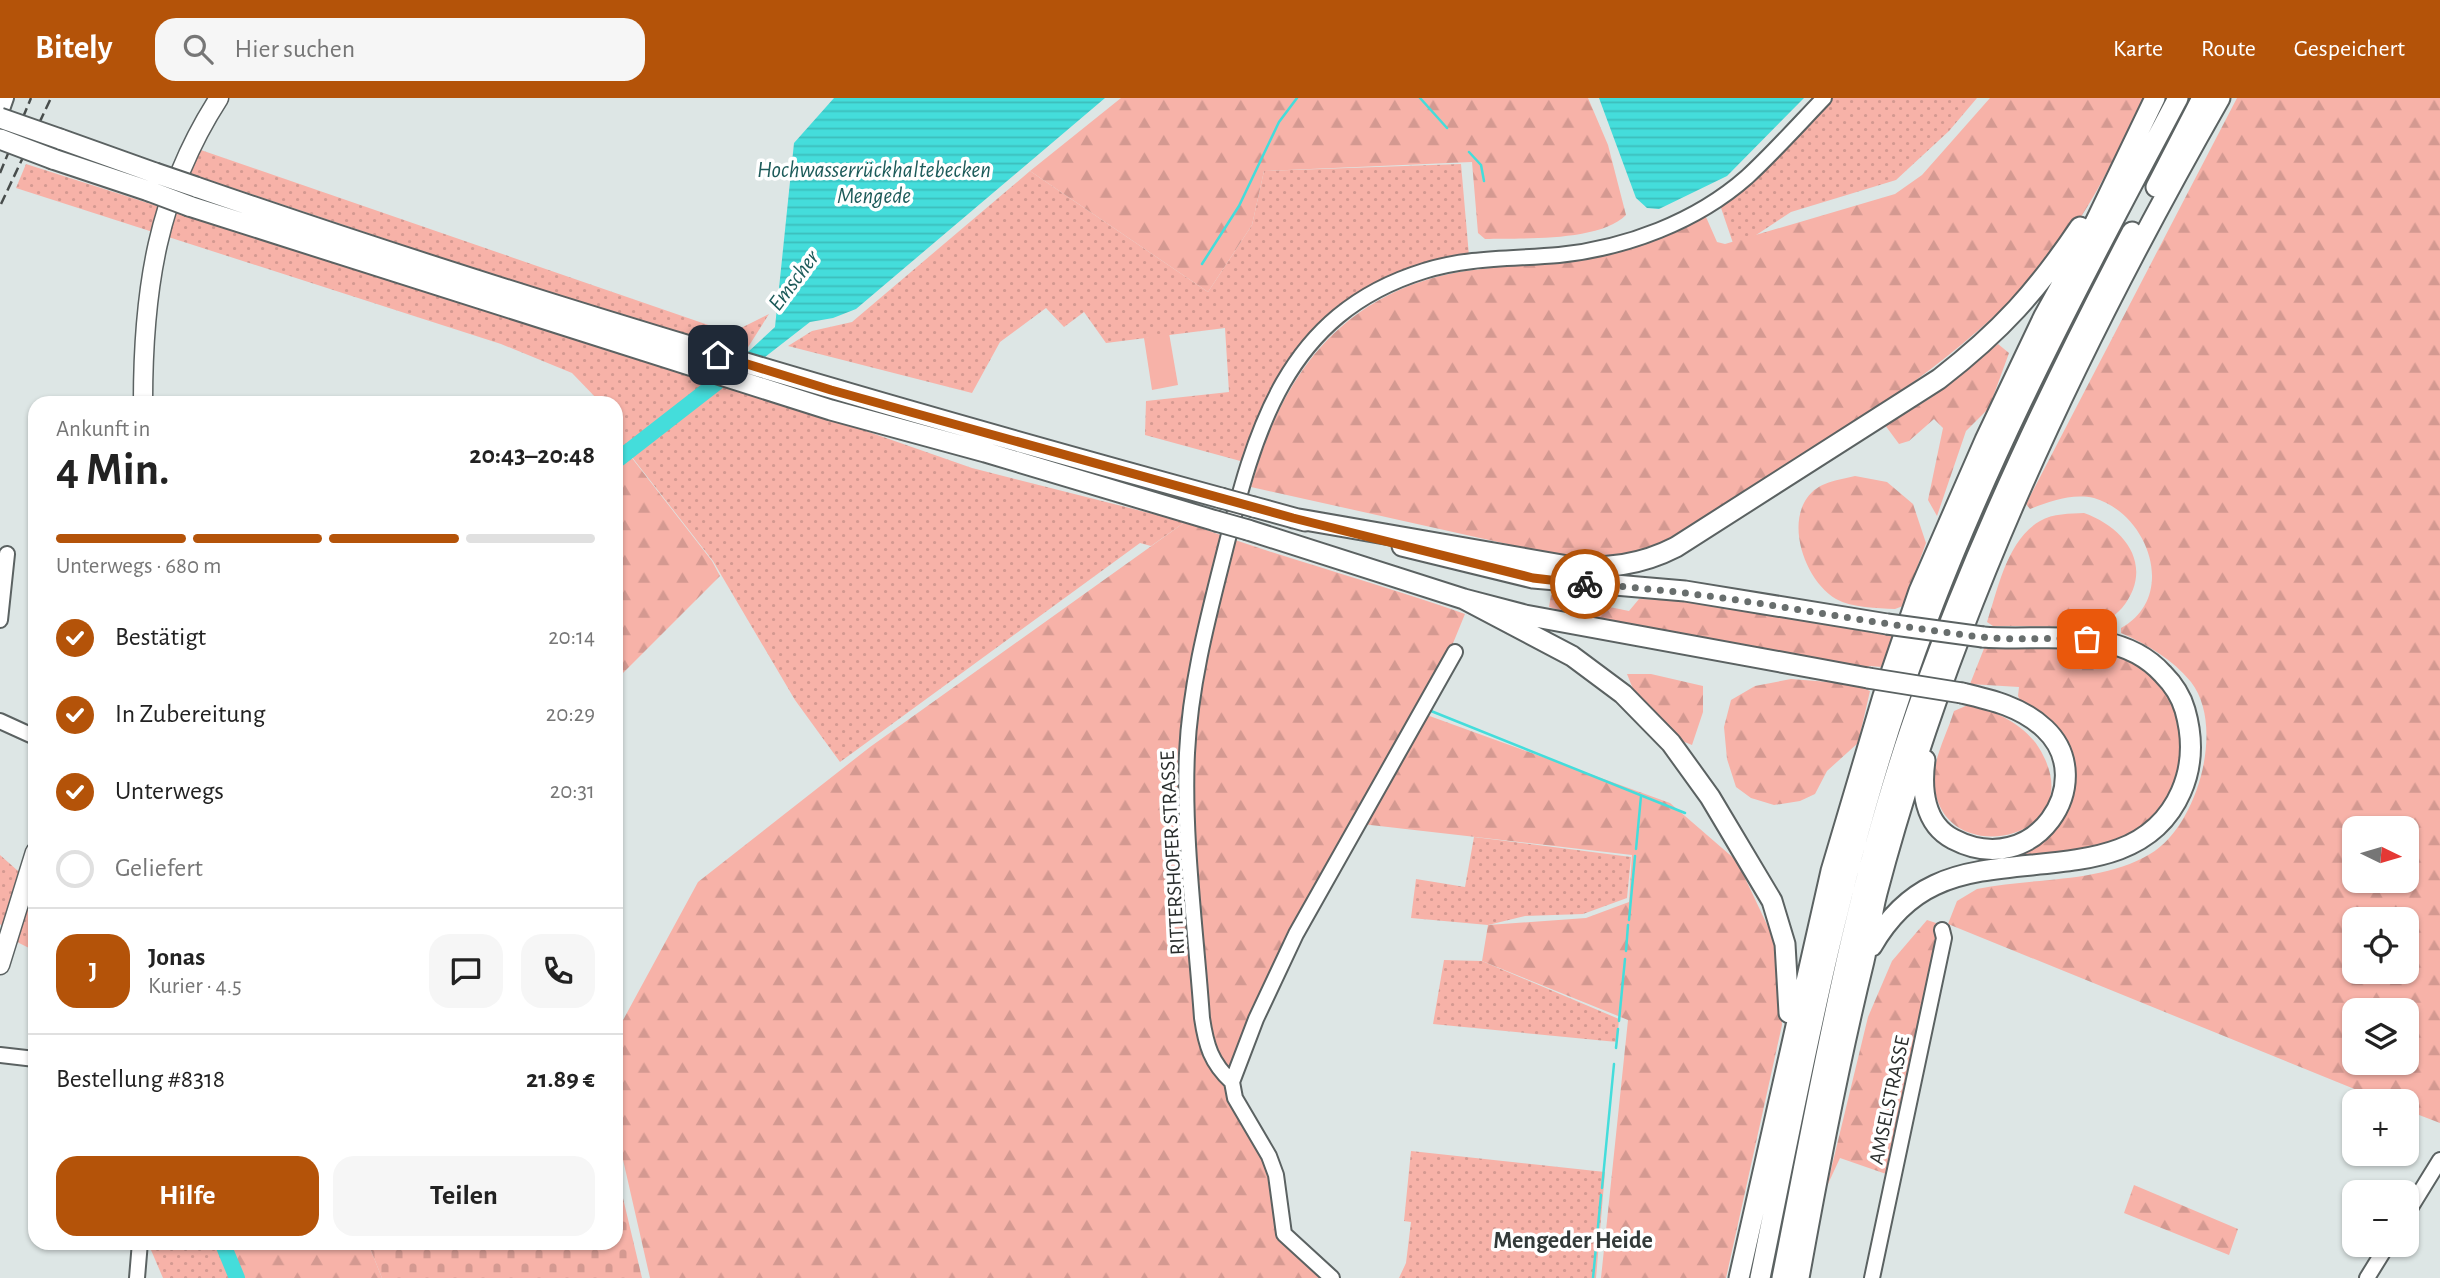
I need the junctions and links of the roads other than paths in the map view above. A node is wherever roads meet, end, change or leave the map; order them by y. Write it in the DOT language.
graph roads {
  1 [pos="6,98"];
  2 [pos="219,98"];
  3 [pos="1824,98"];
  4 [pos="2155,98"];
  5 [pos="2178,98"];
  6 [pos="2202,98"];
  7 [pos="2220,98"];
  8 [pos="0,116"];
  9 [pos="0,139"];
  10 [pos="152,182"];
  11 [pos="2112,183"];
  12 [pos="598,328"];
  13 [pos="143,396"];
  14 [pos="1293,518"];
  15 [pos="7,554"];
  16 [pos="1464,599"];
  17 [pos="0,620"];
  18 [pos="1455,652"];
  19 [pos="1939,699"];
  20 [pos="0,721"];
  21 [pos="28,734"];
  22 [pos="28,874"];
  23 [pos="1942,930"];
  24 [pos="1864,959"];
  25 [pos="0,962"];
  26 [pos="0,1057"];
  27 [pos="28,1059"];
  28 [pos="1232,1082"];
  29 [pos="1776,1107"];
  30 [pos="2440,1160"];
  31 [pos="2419,1194"];
  32 [pos="140,1250"];
  33 [pos="2380,1257"];
  34 [pos="137,1278"];
  35 [pos="1332,1278"];
  36 [pos="1739,1278"];
  37 [pos="1760,1278"];
  38 [pos="1782,1278"];
  39 [pos="1799,1278"];
  40 [pos="1872,1278"];
  41 [pos="2367,1278"];
  1 -- 8 [label="street"];
  2 -- 13 [label="main road"];
  3 -- 28 [label="street, RITTERSHOFER STRASSE"];
  4 -- 11 [label="highway"];
  5 -- 37 [label="highway"];
  6 -- 38 [label="highway"];
  7 -- 19 [label="highway"];
  8 -- 10 [label="highway, bridge"];
  9 -- 10 [label="highway, bridge"];
  10 -- 12 [label="highway, bridge"];
  11 -- 14 [label="highway"];
  11 -- 29 [label="highway"];
  12 -- 14 [label="highway, bridge"];
  12 -- 16 [label="highway, bridge"];
  14 -- 24 [label="highway, bridge"];
  15 -- 17 [label="street"];
  16 -- 19 [label="highway, bridge"];
  16 -- 29 [label="highway"];
  18 -- 28 [label="street"];
  19 -- 24 [label="highway"];
  20 -- 21 [label="street"];
  22 -- 25 [label="main road"];
  23 -- 40 [label="street, AMSELSTRASSE"];
  24 -- 39 [label="highway"];
  26 -- 27 [label="street"];
  28 -- 35 [label="street, RITTERSHOFER STRASSE"];
  29 -- 36 [label="highway"];
  30 -- 31 [label="street"];
  32 -- 34 [label="street"];
  33 -- 41 [label="street"];
}
